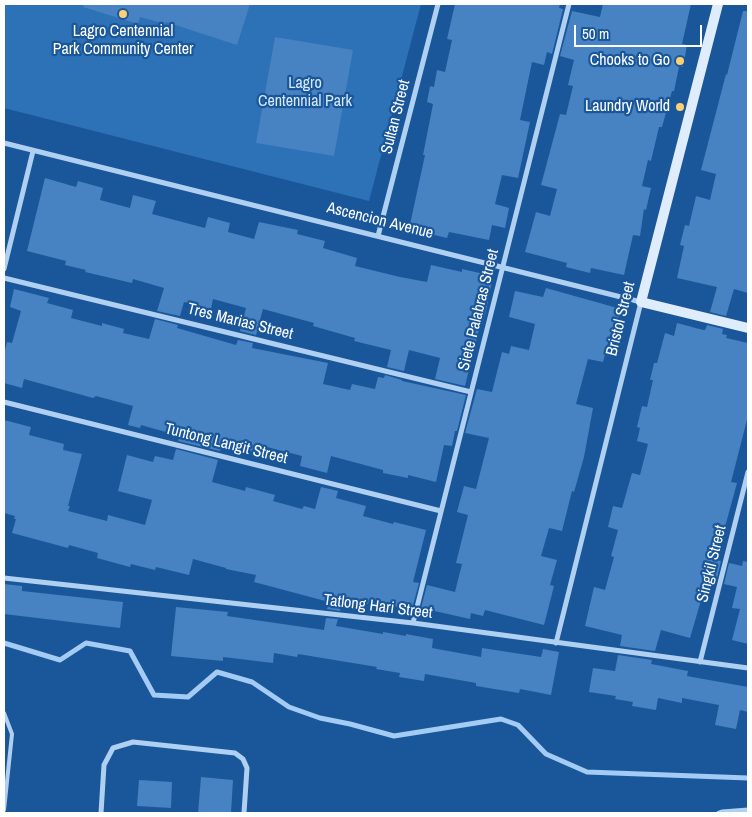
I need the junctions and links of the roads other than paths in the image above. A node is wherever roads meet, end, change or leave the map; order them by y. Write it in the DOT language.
graph roads {
  1 [pos="438,4"];
  2 [pos="569,4"];
  3 [pos="718,4"];
  4 [pos="4,143"];
  5 [pos="33,151"];
  6 [pos="378,236"];
  7 [pos="502,267"];
  8 [pos="4,269"];
  9 [pos="4,278"];
  10 [pos="641,302"];
  11 [pos="748,328"];
  12 [pos="471,392"];
  13 [pos="4,402"];
  14 [pos="748,472"];
  15 [pos="441,511"];
  16 [pos="4,578"];
  17 [pos="413,623"];
  18 [pos="556,643"];
  19 [pos="700,662"];
  20 [pos="748,668"];
  21 [pos="4,713"];
  22 [pos="4,810"];
  23 [pos="748,810"];
  24 [pos="101,813"];
  25 [pos="244,813"];
  26 [pos="719,813"];
  1 -- 6 [label="street, Sultan Street"];
  2 -- 7 [label="street, Siete Palabras Street"];
  3 -- 10 [label="street, Bristol Street"];
  4 -- 5 [label="street, Ascencion Avenue"];
  5 -- 6 [label="street, Ascencion Avenue"];
  5 -- 8 [label="street"];
  6 -- 7 [label="street, Ascencion Avenue"];
  7 -- 10 [label="street, Ascencion Avenue"];
  7 -- 12 [label="street, Siete Palabras Street"];
  9 -- 12 [label="street, Tres Marias Street"];
  10 -- 11 [label="street, Ascencion Avenue"];
  10 -- 18 [label="street, Bristol Street"];
  12 -- 15 [label="street, Siete Palabras Street"];
  13 -- 15 [label="street, Tuntong Langit Street"];
  14 -- 19 [label="street, Singkil Street"];
  15 -- 17 [label="street, Siete Palabras Street"];
  16 -- 17 [label="street, Tatlong Hari Street"];
  17 -- 18 [label="street, Tatlong Hari Street"];
  18 -- 19 [label="street, Tatlong Hari Street"];
  19 -- 20 [label="street, Tatlong Hari Street"];
  21 -- 22 [label="lane"];
  23 -- 26 [label="street"];
  24 -- 25 [label="street"];
}
